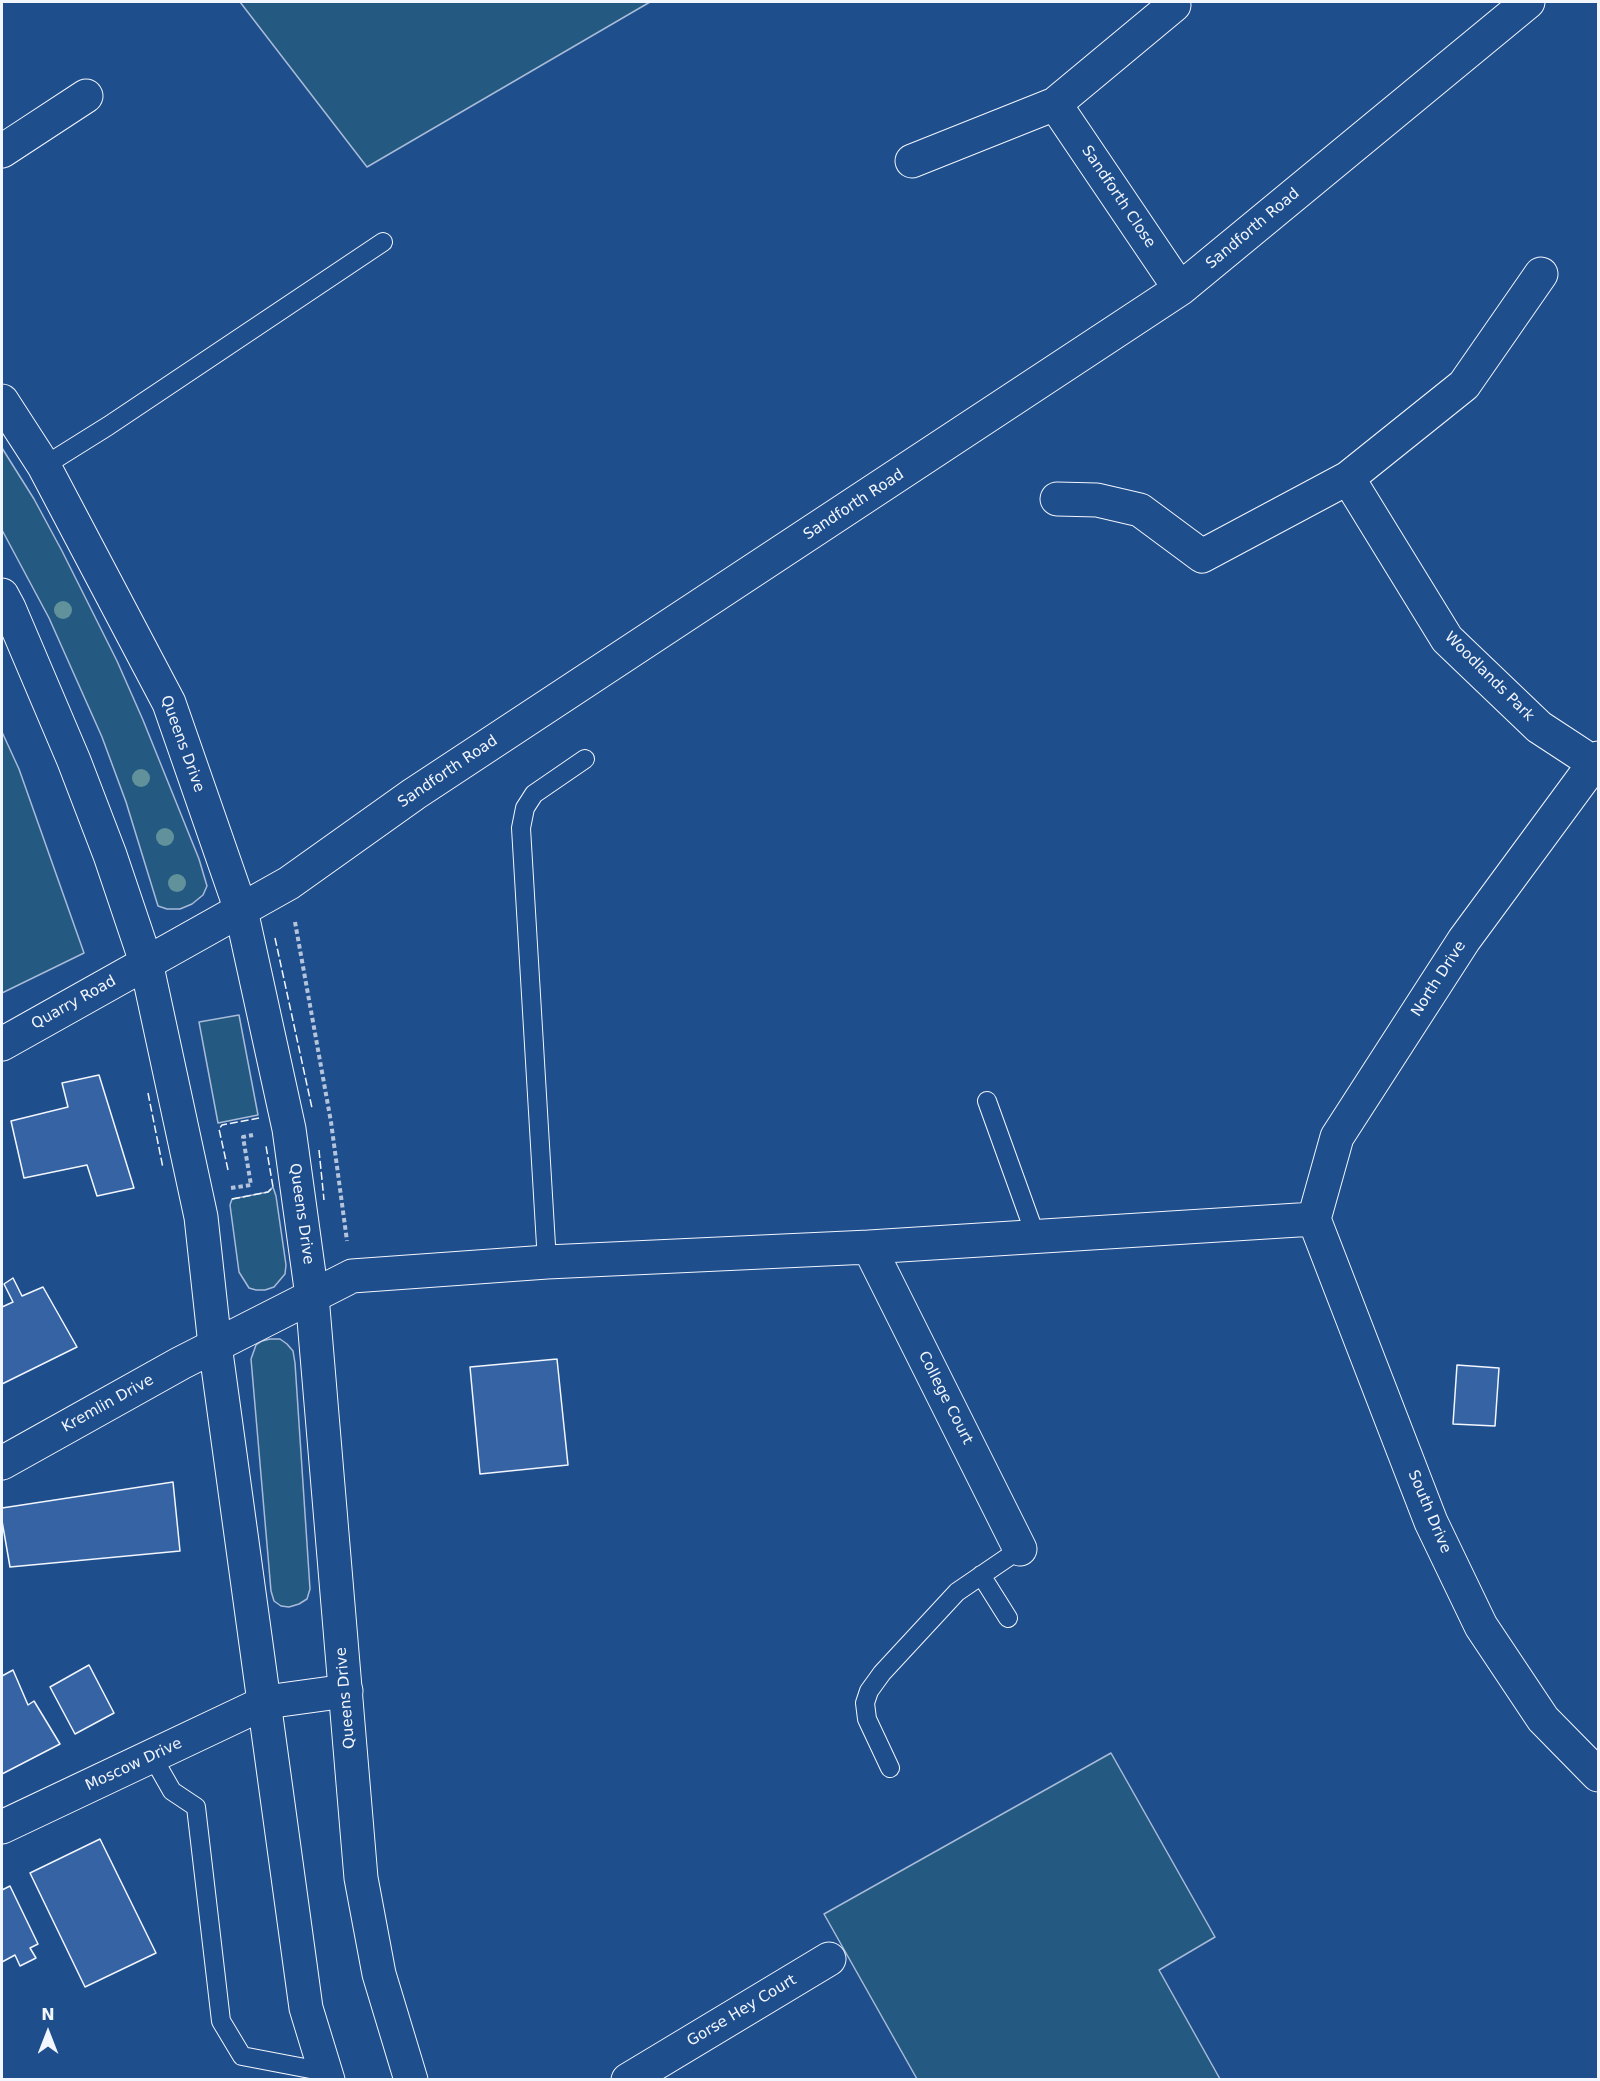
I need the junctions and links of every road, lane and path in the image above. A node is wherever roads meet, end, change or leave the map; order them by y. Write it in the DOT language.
graph roads {
  1 [pos="1528,2"];
  2 [pos="1174,5"];
  3 [pos="86,96"];
  4 [pos="1055,104"];
  5 [pos="2,151"];
  6 [pos="912,161"];
  7 [pos="383,242"];
  8 [pos="1541,274"];
  9 [pos="1180,289"];
  10 [pos="2,401"];
  11 [pos="44,466"];
  12 [pos="1348,478"];
  13 [pos="1058,499"];
  14 [pos="2,596"];
  15 [pos="585,759"];
  16 [pos="1596,761"];
  17 [pos="289,883"];
  18 [pos="242,910"];
  19 [pos="146,962"];
  20 [pos="2,1044"];
  21 [pos="987,1101"];
  22 [pos="331,1122"];
  23 [pos="289,1129"];
  24 [pos="197,1194"];
  25 [pos="1314,1219"];
  26 [pos="1036,1237"];
  27 [pos="869,1247"];
  28 [pos="547,1262"];
  29 [pos="352,1276"];
  30 [pos="312,1296"];
  31 [pos="215,1345"];
  32 [pos="2,1463"];
  33 [pos="1020,1549"];
  34 [pos="981,1575"];
  35 [pos="1008,1618"];
  36 [pos="346,1691"];
  37 [pos="266,1702"];
  38 [pos="152,1756"];
  39 [pos="890,1768"];
  40 [pos="1599,1775"];
  41 [pos="2,1827"];
  42 [pos="829,1959"];
  43 [pos="662,2071"];
  44 [pos="327,2076"];
  45 [pos="411,2079"];
  46 [pos="628,2079"];
  1 -- 9 [label="main road, Sandforth Road"];
  2 -- 4 [label="main road"];
  3 -- 5 [label="main road"];
  4 -- 6 [label="main road"];
  4 -- 9 [label="main road, Sandforth Close"];
  7 -- 11 [label="lane"];
  8 -- 12 [label="main road"];
  9 -- 17 [label="main road, Sandforth Road"];
  10 -- 11 [label="main road, Queens Drive"];
  11 -- 18 [label="main road, Queens Drive"];
  12 -- 13 [label="main road"];
  12 -- 16 [label="main road, Woodlands Park"];
  14 -- 19 [label="main road"];
  15 -- 28 [label="lane"];
  16 -- 25 [label="main road, North Drive"];
  17 -- 18 [label="main road, Sandforth Road"];
  17 -- 22 [label="path"];
  18 -- 19 [label="main road, Sandforth Road"];
  18 -- 23 [label="main road, Queens Drive"];
  19 -- 20 [label="main road, Quarry Road"];
  19 -- 24 [label="main road"];
  21 -- 26 [label="lane"];
  22 -- 23 [label="path"];
  22 -- 29 [label="path"];
  23 -- 24 [label="path"];
  23 -- 30 [label="main road, Queens Drive"];
  24 -- 31 [label="main road"];
  25 -- 26 [label="main road"];
  25 -- 40 [label="main road, South Drive"];
  26 -- 27 [label="main road"];
  27 -- 28 [label="main road"];
  27 -- 33 [label="main road, College Court"];
  28 -- 29 [label="main road"];
  29 -- 30 [label="main road, Kremlin Drive"];
  30 -- 31 [label="main road, Kremlin Drive"];
  30 -- 36 [label="main road, Queens Drive"];
  31 -- 32 [label="main road, Kremlin Drive"];
  31 -- 37 [label="main road"];
  33 -- 34 [label="lane"];
  34 -- 35 [label="lane"];
  34 -- 39 [label="lane"];
  36 -- 37 [label="main road, Moscow Drive"];
  36 -- 45 [label="main road, Queens Drive"];
  37 -- 38 [label="main road, Moscow Drive"];
  37 -- 44 [label="main road"];
  38 -- 41 [label="main road, Moscow Drive"];
  38 -- 44 [label="lane"];
  42 -- 43 [label="main road, Gorse Hey Court"];
  43 -- 46 [label="main road, Gorse Hey Court"];
}
